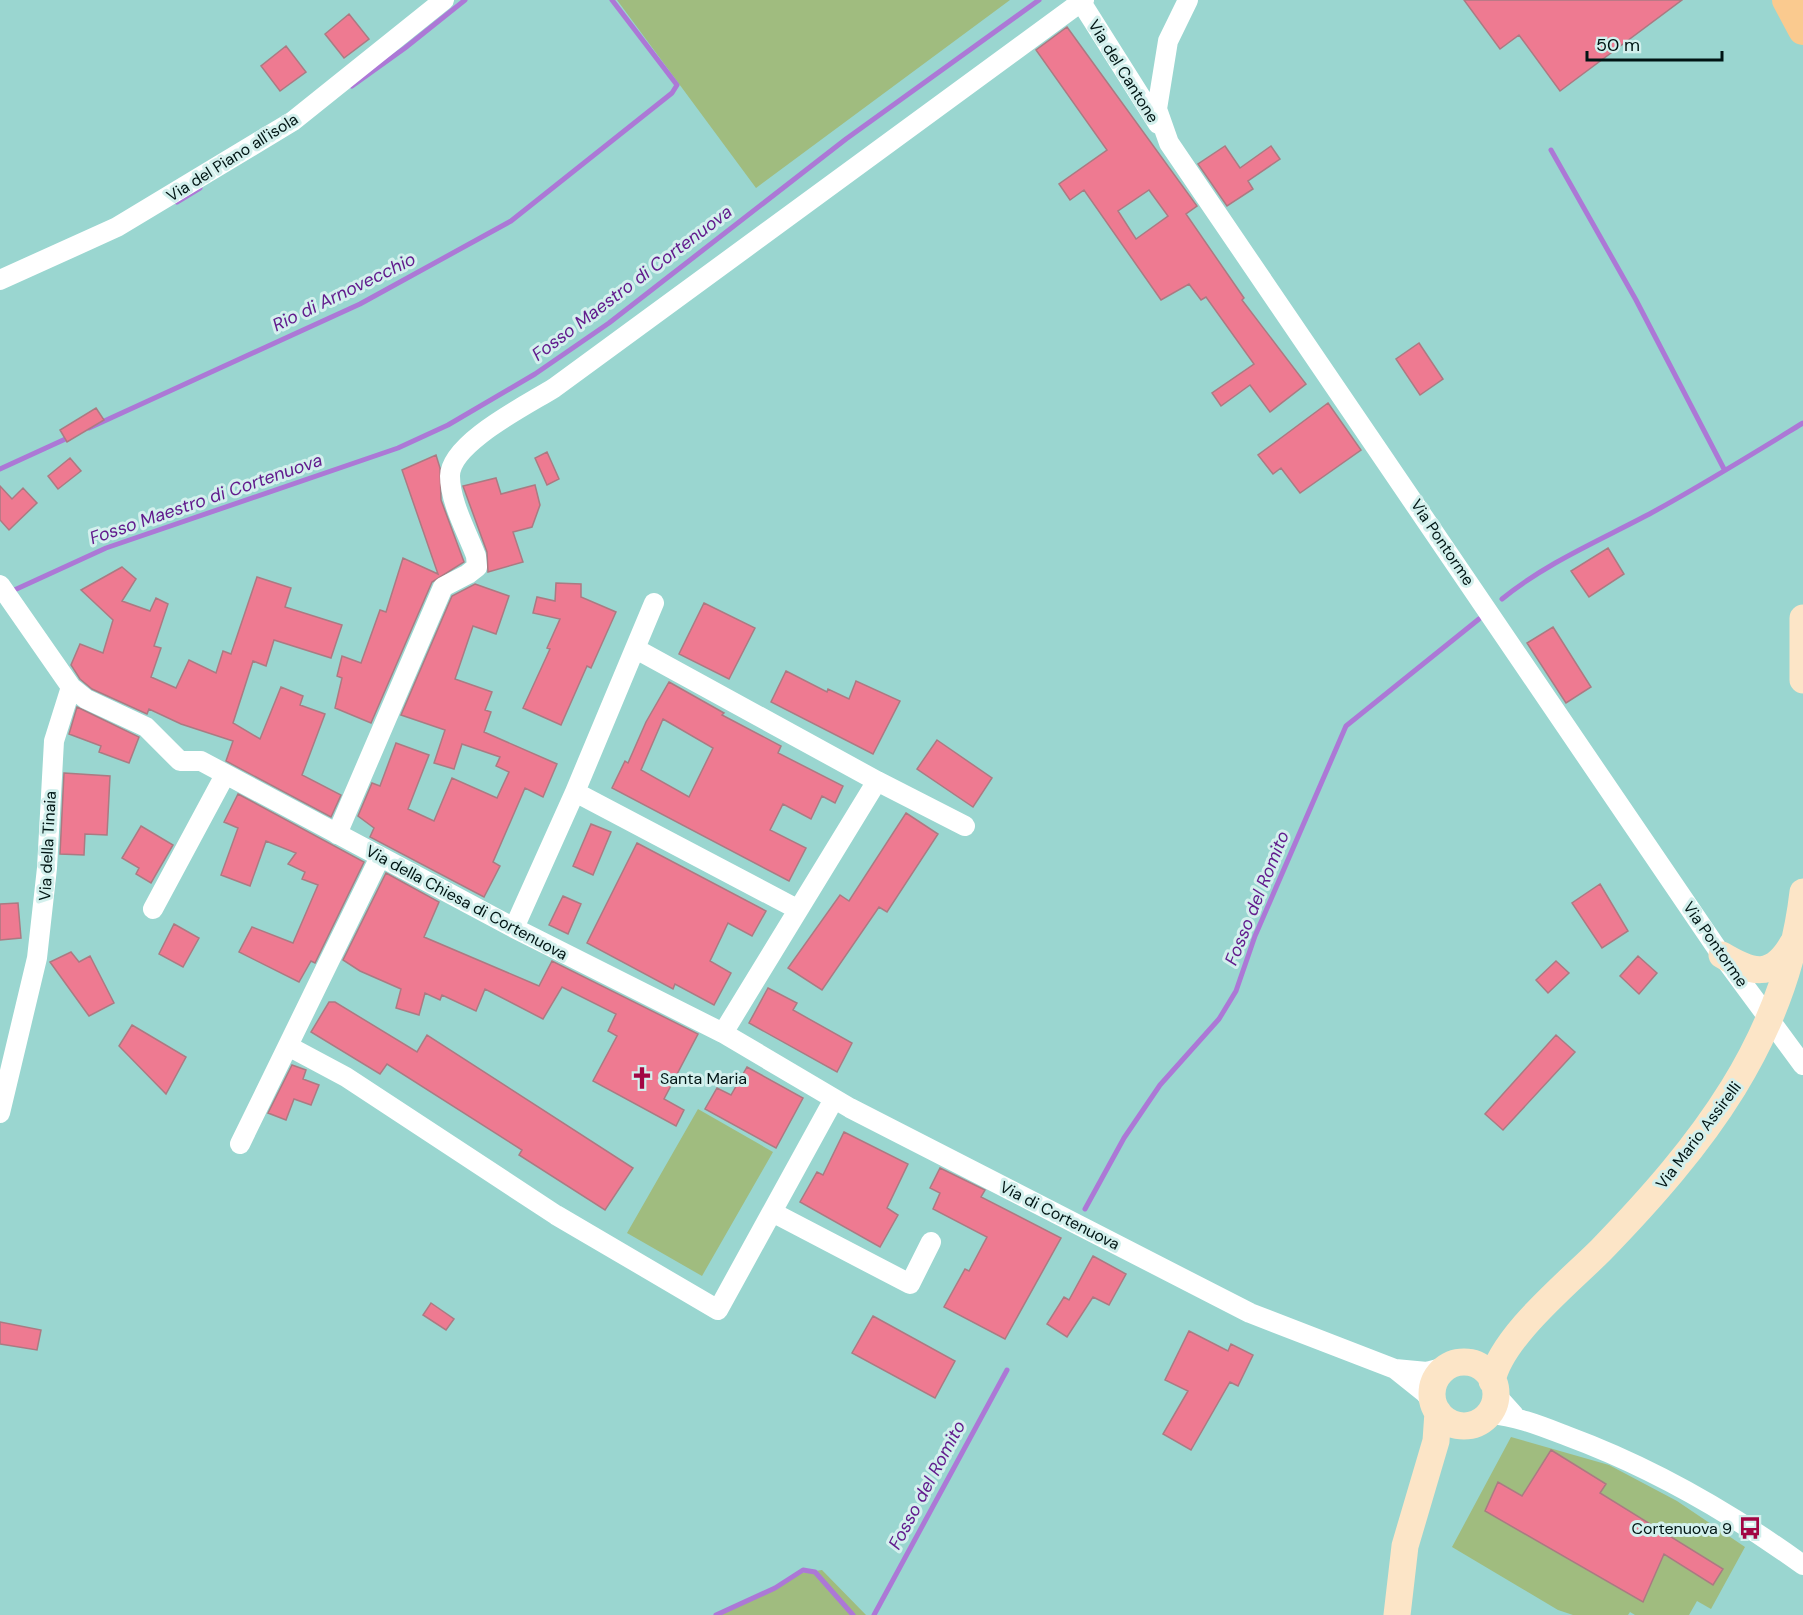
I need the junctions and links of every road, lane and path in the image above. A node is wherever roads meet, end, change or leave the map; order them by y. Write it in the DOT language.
graph roads {
  1 [pos="444,0"];
  2 [pos="1188,0"];
  3 [pos="1786,0"];
  4 [pos="1083,1"];
  5 [pos="1803,30"];
  6 [pos="1169,142"];
  7 [pos="0,280"];
  8 [pos="4,589"];
  9 [pos="654,603"];
  10 [pos="1803,618"];
  11 [pos="636,649"];
  12 [pos="1803,680"];
  13 [pos="70,687"];
  14 [pos="225,775"];
  15 [pos="877,781"];
  16 [pos="575,792"];
  17 [pos="965,826"];
  18 [pos="338,834"];
  19 [pos="380,856"];
  20 [pos="1803,892"];
  21 [pos="153,909"];
  22 [pos="797,909"];
  23 [pos="513,928"];
  24 [pos="1794,942"];
  25 [pos="1722,955"];
  26 [pos="1770,1020"];
  27 [pos="729,1037"];
  28 [pos="288,1046"];
  29 [pos="1803,1065"];
  30 [pos="834,1099"];
  31 [pos="0,1113"];
  32 [pos="240,1144"];
  33 [pos="772,1212"];
  34 [pos="932,1242"];
  35 [pos="1518,1333"];
  36 [pos="1455,1364"];
  37 [pos="1395,1369"];
  38 [pos="1498,1401"];
  39 [pos="1435,1408"];
  40 [pos="1464,1426"];
  41 [pos="1427,1471"];
  42 [pos="1803,1565"];
  43 [pos="1397,1615"];
  1 -- 7 [label="street, Via del Piano all'isola"];
  2 -- 6 [label="street, Via Pontorme"];
  3 -- 5 [label="main road"];
  4 -- 6 [label="street, Via del Cantone"];
  4 -- 18 [label="street"];
  6 -- 25 [label="street, Via Pontorme"];
  8 -- 13 [label="street"];
  9 -- 11 [label="street"];
  10 -- 12 [label="street"];
  11 -- 15 [label="street"];
  11 -- 16 [label="street"];
  13 -- 14 [label="street, Via della Chiesa di Cortenuova"];
  13 -- 31 [label="street, Via della Tinaia"];
  14 -- 18 [label="street, Via della Chiesa di Cortenuova"];
  14 -- 21 [label="street"];
  15 -- 17 [label="street"];
  15 -- 22 [label="street"];
  16 -- 22 [label="street"];
  16 -- 23 [label="street"];
  18 -- 19 [label="street, Via della Chiesa di Cortenuova"];
  19 -- 23 [label="street, Via della Chiesa di Cortenuova"];
  19 -- 28 [label="street"];
  20 -- 24 [label="street, Via Mario Assirelli"];
  22 -- 27 [label="street"];
  23 -- 27 [label="street, Via della Chiesa di Cortenuova"];
  24 -- 25 [label="street"];
  24 -- 26 [label="street, Via Mario Assirelli"];
  25 -- 26 [label="street, Via Pontorme"];
  26 -- 29 [label="street, Via Pontorme"];
  26 -- 35 [label="street, Via Mario Assirelli"];
  27 -- 30 [label="street, Via di Cortenuova"];
  28 -- 32 [label="street"];
  28 -- 33 [label="street"];
  30 -- 33 [label="street"];
  30 -- 37 [label="street, Via di Cortenuova"];
  33 -- 34 [label="street"];
  35 -- 36 [label="street"];
  35 -- 38 [label="street"];
  36 -- 37 [label="street, Via di Cortenuova"];
  36 -- 38 [label="street"];
  36 -- 39 [label="street"];
  37 -- 39 [label="street, Via di Cortenuova"];
  38 -- 40 [label="street"];
  38 -- 42 [label="street"];
  39 -- 40 [label="street, Via di Cortenuova"];
  39 -- 41 [label="street"];
  40 -- 41 [label="street"];
  41 -- 43 [label="street"];
}
